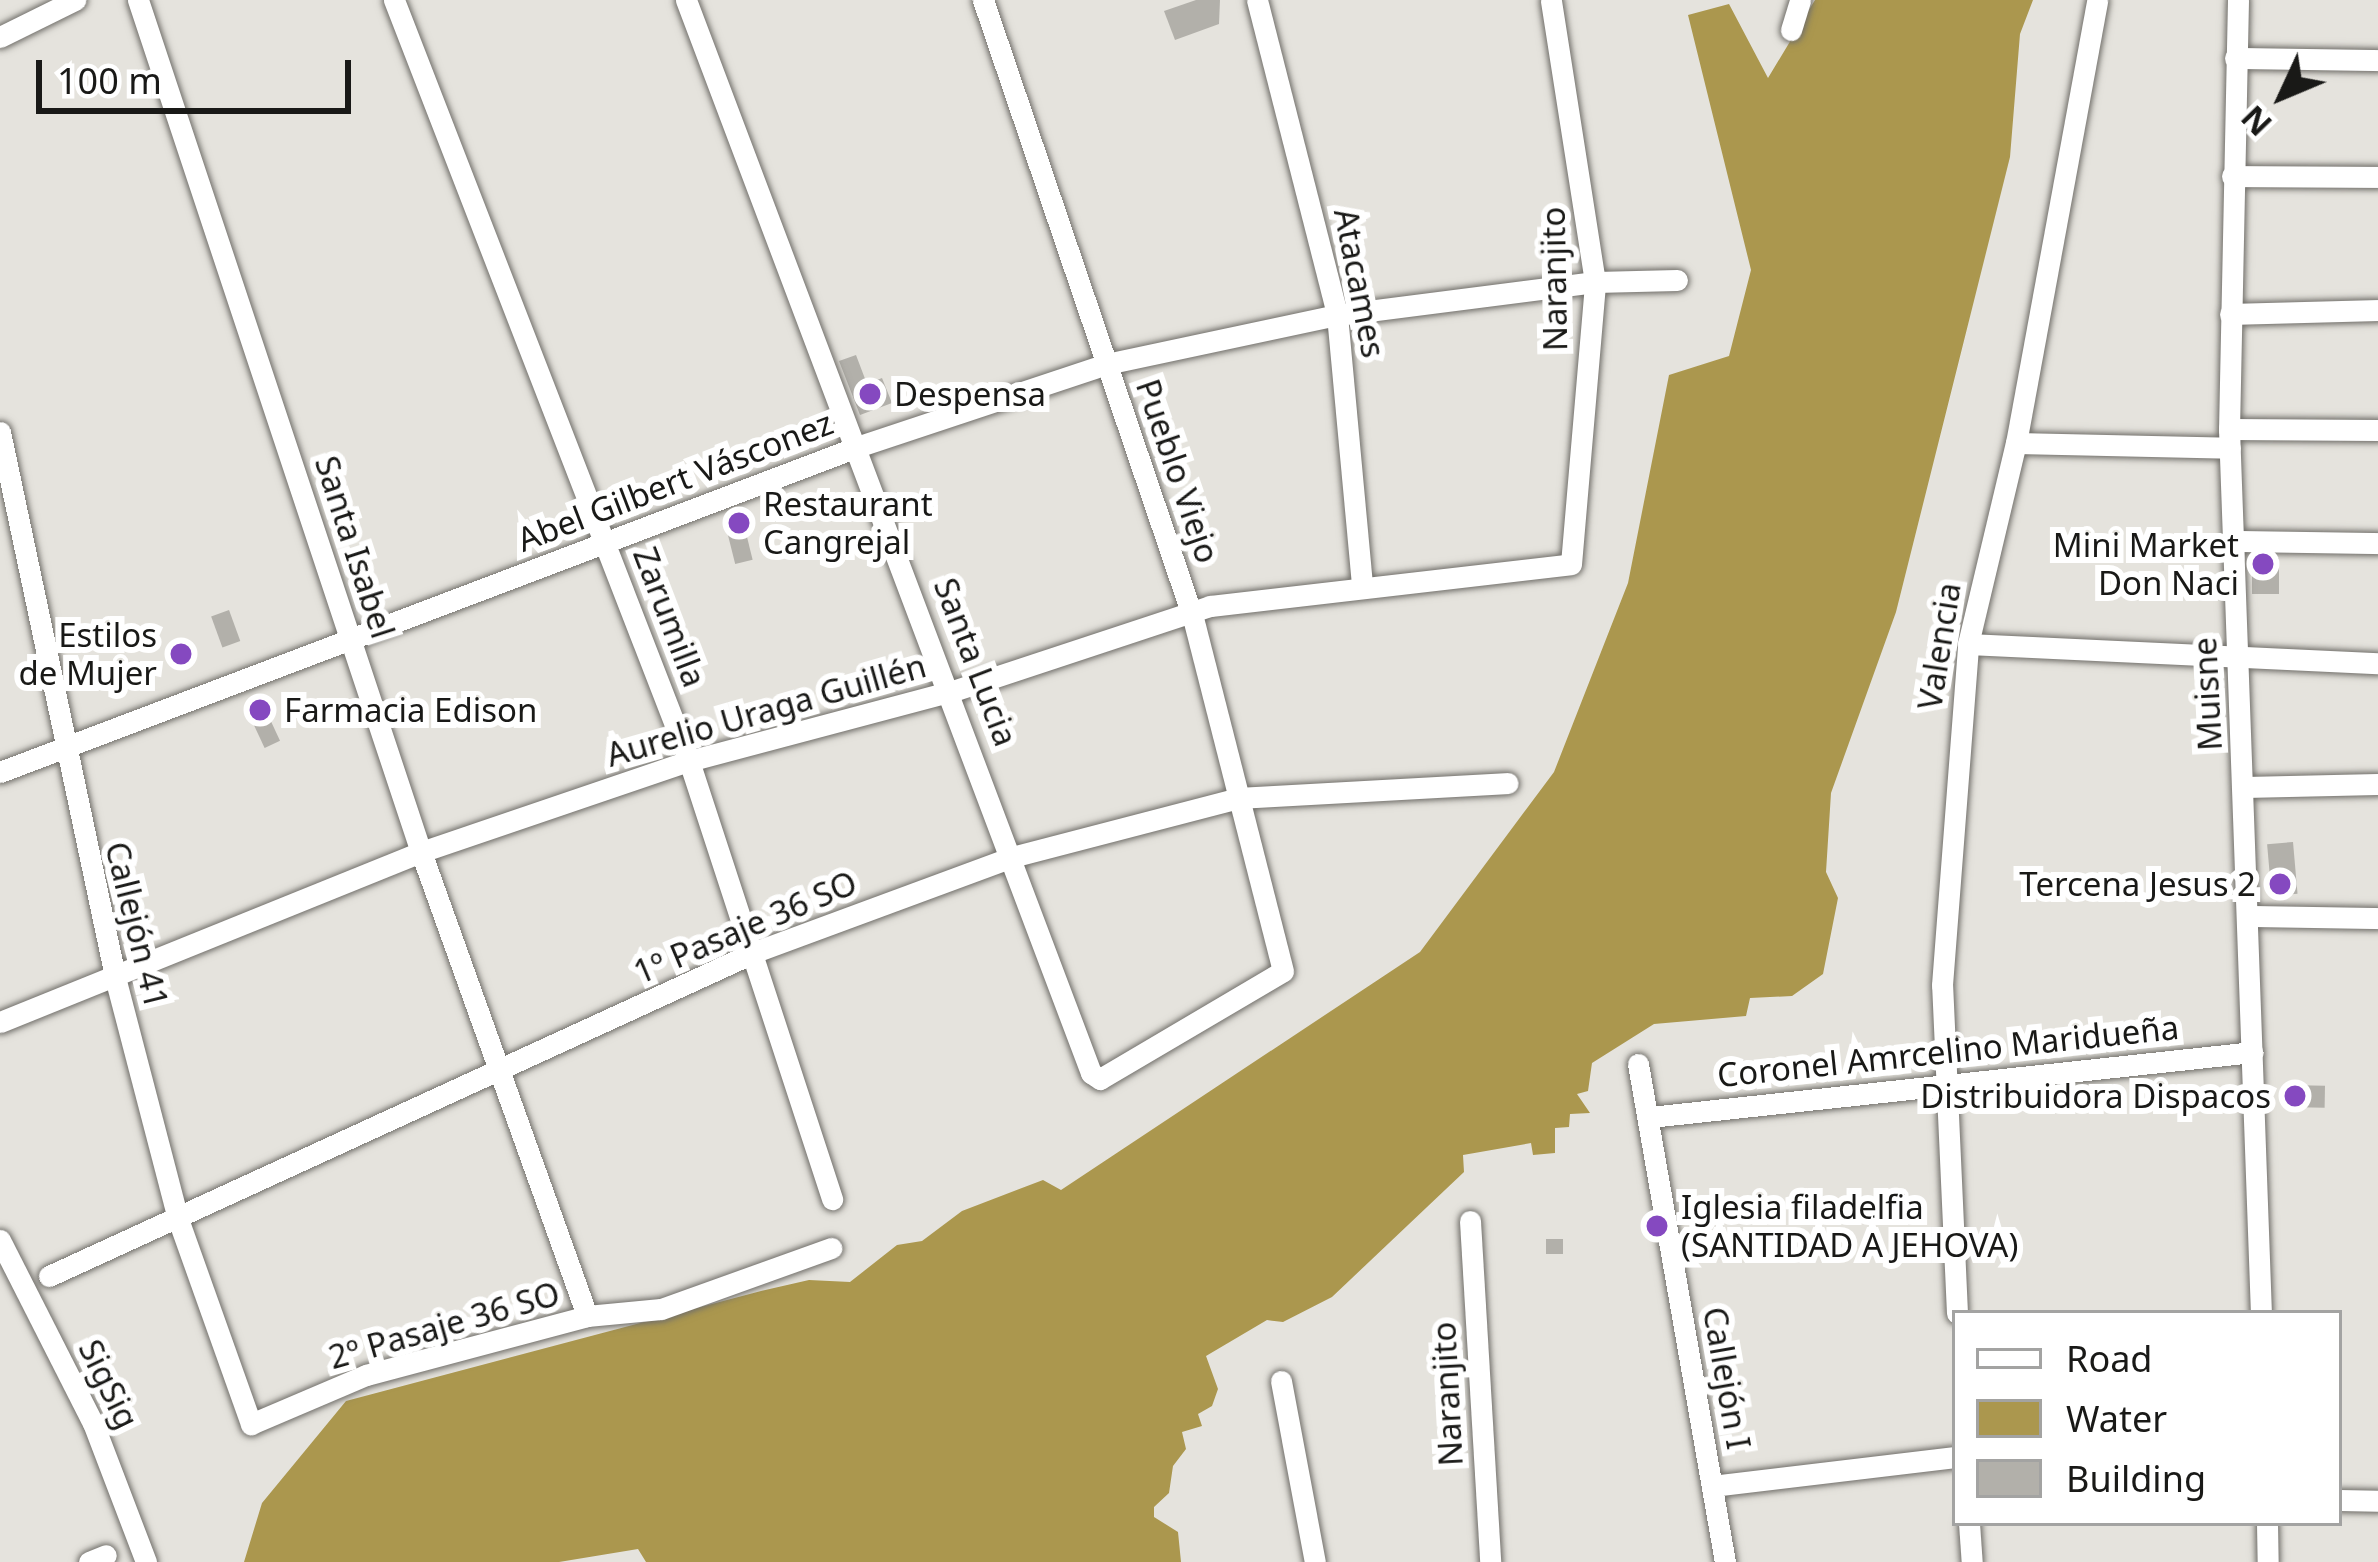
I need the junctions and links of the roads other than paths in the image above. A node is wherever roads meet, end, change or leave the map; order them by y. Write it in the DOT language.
graph roads {
  1 [pos="75,0"];
  2 [pos="138,0"];
  3 [pos="394,0"];
  4 [pos="686,0"];
  5 [pos="983,0"];
  6 [pos="1257,0"];
  7 [pos="1551,0"];
  8 [pos="1800,0"];
  9 [pos="2097,0"];
  10 [pos="2238,0"];
  11 [pos="2,29"];
  12 [pos="1791,30"];
  13 [pos="2235,58"];
  14 [pos="2378,60"];
  15 [pos="2232,176"];
  16 [pos="2378,177"];
  17 [pos="1677,280"];
  18 [pos="1594,282"];
  19 [pos="2378,310"];
  20 [pos="2230,314"];
  21 [pos="1337,315"];
  22 [pos="1106,364"];
  23 [pos="2378,430"];
  24 [pos="0,432"];
  25 [pos="2229,438"];
  26 [pos="2016,443"];
  27 [pos="857,447"];
  28 [pos="2234,541"];
  29 [pos="2378,543"];
  30 [pos="607,544"];
  31 [pos="1574,560"];
  32 [pos="1362,585"];
  33 [pos="1192,615"];
  34 [pos="351,639"];
  35 [pos="1968,644"];
  36 [pos="2239,661"];
  37 [pos="2378,663"];
  38 [pos="953,692"];
  39 [pos="62,750"];
  40 [pos="689,760"];
  41 [pos="0,772"];
  42 [pos="1508,783"];
  43 [pos="2378,784"];
  44 [pos="2244,787"];
  45 [pos="1239,798"];
  46 [pos="421,852"];
  47 [pos="1012,857"];
  48 [pos="2248,916"];
  49 [pos="2378,918"];
  50 [pos="755,952"];
  51 [pos="116,981"];
  52 [pos="0,1022"];
  53 [pos="2254,1052"];
  54 [pos="1638,1064"];
  55 [pos="504,1070"];
  56 [pos="1096,1078"];
  57 [pos="1945,1080"];
  58 [pos="1650,1117"];
  59 [pos="832,1199"];
  60 [pos="178,1219"];
  61 [pos="1470,1221"];
  62 [pos="0,1240"];
  63 [pos="831,1248"];
  64 [pos="50,1276"];
  65 [pos="1957,1310"];
  66 [pos="2260,1310"];
  67 [pos="587,1316"];
  68 [pos="1281,1381"];
  69 [pos="251,1424"];
  70 [pos="1952,1456"];
  71 [pos="1712,1486"];
  72 [pos="2342,1500"];
  73 [pos="2378,1501"];
  74 [pos="1970,1526"];
  75 [pos="2267,1526"];
  76 [pos="146,1562"];
  77 [pos="1315,1562"];
  78 [pos="1490,1562"];
  79 [pos="1725,1562"];
  80 [pos="1972,1562"];
  81 [pos="2268,1562"];
  1 -- 11 [label="street"];
  2 -- 34 [label="street, Santa Isabel"];
  3 -- 30 [label="street, Zarumilla"];
  4 -- 27 [label="street, Santa Lucia"];
  5 -- 22 [label="street, Pueblo Viejo"];
  6 -- 21 [label="street, Atacames"];
  7 -- 18 [label="street, Naranjito"];
  8 -- 12 [label="street"];
  9 -- 26 [label="street, Valencia"];
  10 -- 13 [label="street, Muisne"];
  13 -- 14 [label="street"];
  13 -- 15 [label="street, Muisne"];
  15 -- 16 [label="street"];
  15 -- 20 [label="street, Muisne"];
  17 -- 18 [label="street, Abel Gilbert Vásconez"];
  18 -- 21 [label="street, Abel Gilbert Vásconez"];
  18 -- 31 [label="street, Naranjito"];
  19 -- 20 [label="street"];
  20 -- 25 [label="street, Muisne"];
  21 -- 22 [label="street, Abel Gilbert Vásconez"];
  21 -- 32 [label="street, Atacames"];
  22 -- 27 [label="street, Abel Gilbert Vásconez"];
  22 -- 33 [label="street, Pueblo Viejo"];
  23 -- 25 [label="street"];
  24 -- 39 [label="street, Callejón 41"];
  25 -- 26 [label="street"];
  25 -- 28 [label="street, Muisne"];
  26 -- 35 [label="street, Valencia"];
  27 -- 30 [label="street, Abel Gilbert Vásconez"];
  27 -- 38 [label="street, Santa Lucia"];
  28 -- 29 [label="street"];
  28 -- 36 [label="street, Muisne"];
  30 -- 34 [label="street, Abel Gilbert Vásconez"];
  30 -- 40 [label="street, Zarumilla"];
  31 -- 32 [label="street, Aurelio Uraga Guillén"];
  32 -- 33 [label="street, Aurelio Uraga Guillén"];
  33 -- 38 [label="street, Aurelio Uraga Guillén"];
  33 -- 45 [label="street, Pueblo Viejo"];
  34 -- 39 [label="street, Abel Gilbert Vásconez"];
  34 -- 46 [label="street, Santa Isabel"];
  35 -- 36 [label="street"];
  35 -- 57 [label="street, Valencia"];
  36 -- 37 [label="street"];
  36 -- 44 [label="street, Muisne"];
  38 -- 40 [label="street, Aurelio Uraga Guillén"];
  38 -- 47 [label="street, Santa Lucia"];
  39 -- 41 [label="street, Abel Gilbert Vásconez"];
  39 -- 51 [label="street, Callejón 41"];
  40 -- 46 [label="street, Aurelio Uraga Guillén"];
  40 -- 50 [label="street, Zarumilla"];
  42 -- 45 [label="street, 1º Pasaje 36 SO"];
  43 -- 44 [label="street"];
  44 -- 48 [label="street, Muisne"];
  45 -- 47 [label="street, 1º Pasaje 36 SO"];
  45 -- 56 [label="street, Pueblo Viejo"];
  46 -- 51 [label="street, Aurelio Uraga Guillén"];
  46 -- 55 [label="street, Santa Isabel"];
  47 -- 50 [label="street, 1º Pasaje 36 SO"];
  47 -- 56 [label="street, Santa Lucia"];
  48 -- 49 [label="street"];
  48 -- 53 [label="street, Muisne"];
  50 -- 55 [label="street, 1º Pasaje 36 SO"];
  50 -- 59 [label="street, Zarumilla"];
  51 -- 52 [label="street, Aurelio Uraga Guillén"];
  51 -- 60 [label="street, Callejón 41"];
  53 -- 57 [label="street, Coronel Amrcelino Maridueña"];
  53 -- 66 [label="street, Muisne"];
  54 -- 58 [label="street, Callejón I"];
  55 -- 60 [label="street, 1º Pasaje 36 SO"];
  55 -- 67 [label="street, Santa Isabel"];
  57 -- 58 [label="street, Coronel Amrcelino Maridueña"];
  57 -- 65 [label="street, Valencia"];
  58 -- 71 [label="street, Callejón I"];
  60 -- 64 [label="street, 1º Pasaje 36 SO"];
  60 -- 69 [label="street, Callejón 41"];
  61 -- 78 [label="street, Naranjito"];
  62 -- 76 [label="street, SigSig"];
  63 -- 67 [label="street, 2º Pasaje 36 SO"];
  67 -- 69 [label="street, 2º Pasaje 36 SO"];
  68 -- 77 [label="street"];
  70 -- 71 [label="street"];
  71 -- 79 [label="street, Callejón I"];
  72 -- 73 [label="street"];
  74 -- 80 [label="street"];
  75 -- 81 [label="street"];
}
